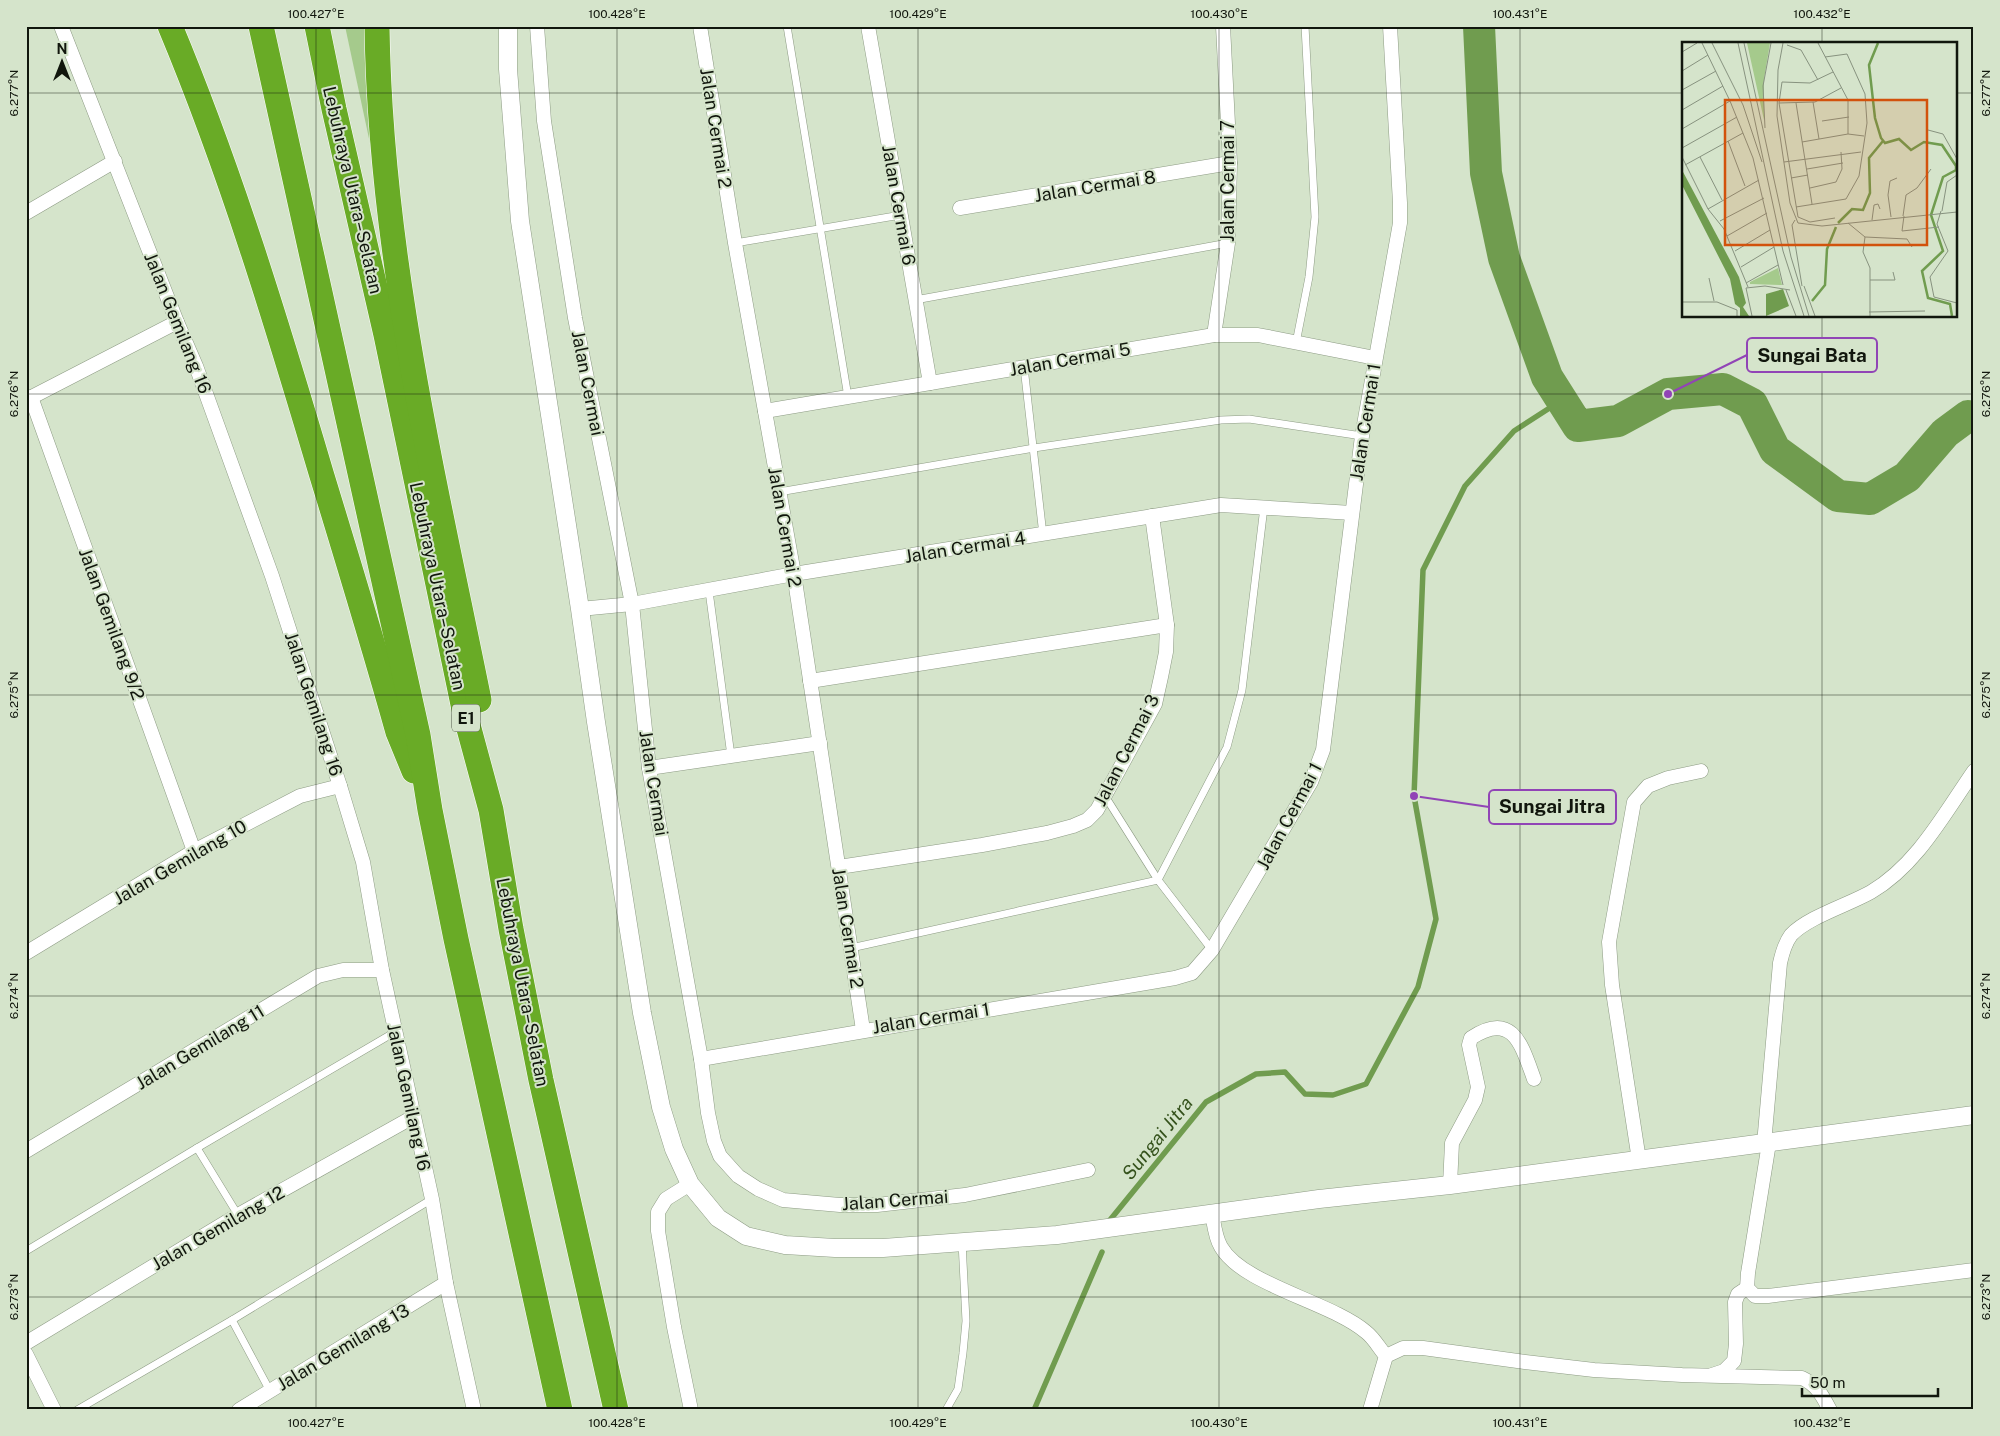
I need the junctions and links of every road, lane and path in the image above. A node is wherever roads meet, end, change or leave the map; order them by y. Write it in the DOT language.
graph roads {
  1 [pos="61,26"];
  2 [pos="170,26"];
  3 [pos="261,26"];
  4 [pos="317,26"];
  5 [pos="376,26"];
  6 [pos="508,26"];
  7 [pos="537,26"];
  8 [pos="700,26"];
  9 [pos="787,26"];
  10 [pos="868,26"];
  11 [pos="1223,26"];
  12 [pos="1305,26"];
  13 [pos="1390,26"];
  14 [pos="115,161"];
  15 [pos="1230,164"];
  16 [pos="960,208"];
  17 [pos="26,213"];
  18 [pos="901,215"];
  19 [pos="820,228"];
  20 [pos="735,243"];
  21 [pos="1228,243"];
  22 [pos="915,300"];
  23 [pos="177,322"];
  24 [pos="1214,335"];
  25 [pos="1296,343"];
  26 [pos="1375,358"];
  27 [pos="1024,367"];
  28 [pos="930,383"];
  29 [pos="848,397"];
  30 [pos="28,398"];
  31 [pos="765,411"];
  32 [pos="1362,436"];
  33 [pos="1034,448"];
  34 [pos="779,492"];
  35 [pos="1264,507"];
  36 [pos="1352,513"];
  37 [pos="1152,516"];
  38 [pos="1043,535"];
  39 [pos="794,574"];
  40 [pos="709,591"];
  41 [pos="632,604"];
  42 [pos="580,609"];
  43 [pos="1167,625"];
  44 [pos="810,681"];
  45 [pos="820,743"];
  46 [pos="731,756"];
  47 [pos="650,768"];
  48 [pos="1701,771"];
  49 [pos="1974,771"];
  50 [pos="340,786"];
  51 [pos="1105,795"];
  52 [pos="430,810"];
  53 [pos="491,810"];
  54 [pos="194,851"];
  55 [pos="839,867"];
  56 [pos="1158,880"];
  57 [pos="851,948"];
  58 [pos="1212,950"];
  59 [pos="26,953"];
  60 [pos="382,970"];
  61 [pos="863,1030"];
  62 [pos="395,1032"];
  63 [pos="701,1059"];
  64 [pos="1534,1078"];
  65 [pos="1974,1115"];
  66 [pos="413,1117"];
  67 [pos="1766,1144"];
  68 [pos="197,1148"];
  69 [pos="26,1151"];
  70 [pos="1639,1160"];
  71 [pos="1088,1170"];
  72 [pos="690,1184"];
  73 [pos="1450,1185"];
  74 [pos="432,1199"];
  75 [pos="1212,1213"];
  76 [pos="238,1214"];
  77 [pos="962,1242"];
  78 [pos="26,1251"];
  79 [pos="1974,1270"];
  80 [pos="446,1284"];
  81 [pos="1747,1288"];
  82 [pos="232,1320"];
  83 [pos="26,1343"];
  84 [pos="26,1354"];
  85 [pos="1386,1356"];
  86 [pos="1709,1376"];
  87 [pos="270,1391"];
  88 [pos="54,1410"];
  89 [pos="77,1410"];
  90 [pos="239,1410"];
  91 [pos="474,1410"];
  92 [pos="560,1410"];
  93 [pos="616,1410"];
  94 [pos="691,1410"];
  95 [pos="946,1410"];
  96 [pos="1370,1410"];
  97 [pos="1830,1410"];
  1 -- 14 [label="street, Jalan Gemilang 16"];
  2 -- 52 [label="highway"];
  3 -- 52 [label="highway"];
  4 -- 53 [label="highway, Lebuhraya Utara–Selatan / E1"];
  5 -- 53 [label="highway"];
  6 -- 42 [label="street"];
  7 -- 41 [label="street, Jalan Cermai"];
  8 -- 20 [label="street, Jalan Cermai 2"];
  9 -- 19 [label="lane"];
  10 -- 18 [label="street, Jalan Cermai 6"];
  11 -- 15 [label="street, Jalan Cermai 7"];
  12 -- 25 [label="lane"];
  13 -- 26 [label="street, Jalan Cermai 1"];
  14 -- 17 [label="street"];
  14 -- 23 [label="street, Jalan Gemilang 16"];
  15 -- 16 [label="street, Jalan Cermai 8"];
  15 -- 21 [label="street, Jalan Cermai 7"];
  18 -- 19 [label="lane"];
  18 -- 22 [label="street, Jalan Cermai 6"];
  19 -- 20 [label="lane"];
  19 -- 29 [label="lane"];
  20 -- 31 [label="street, Jalan Cermai 2"];
  21 -- 22 [label="lane"];
  21 -- 24 [label="street, Jalan Cermai 7"];
  22 -- 28 [label="street, Jalan Cermai 6"];
  23 -- 30 [label="street"];
  23 -- 50 [label="street, Jalan Gemilang 16"];
  24 -- 25 [label="street, Jalan Cermai 5"];
  24 -- 27 [label="street, Jalan Cermai 5"];
  25 -- 26 [label="street, Jalan Cermai 5"];
  26 -- 32 [label="street, Jalan Cermai 1"];
  27 -- 28 [label="street, Jalan Cermai 5"];
  27 -- 33 [label="lane"];
  28 -- 29 [label="street, Jalan Cermai 5"];
  29 -- 31 [label="street, Jalan Cermai 5"];
  30 -- 54 [label="street, Jalan Gemilang 9/2"];
  31 -- 34 [label="street, Jalan Cermai 2"];
  32 -- 33 [label="lane"];
  32 -- 36 [label="street, Jalan Cermai 1"];
  33 -- 34 [label="lane"];
  33 -- 38 [label="lane"];
  34 -- 39 [label="street, Jalan Cermai 2"];
  35 -- 36 [label="street, Jalan Cermai 4"];
  35 -- 37 [label="street, Jalan Cermai 4"];
  35 -- 56 [label="lane"];
  36 -- 58 [label="street, Jalan Cermai 1"];
  37 -- 38 [label="street, Jalan Cermai 4"];
  37 -- 43 [label="street, Jalan Cermai 3"];
  38 -- 39 [label="street, Jalan Cermai 4"];
  39 -- 40 [label="street, Jalan Cermai 4"];
  39 -- 44 [label="street, Jalan Cermai 2"];
  40 -- 41 [label="street, Jalan Cermai 4"];
  40 -- 46 [label="lane"];
  41 -- 42 [label="street, Jalan Cermai 4"];
  41 -- 47 [label="street, Jalan Cermai"];
  42 -- 72 [label="street"];
  43 -- 44 [label="street"];
  43 -- 51 [label="street, Jalan Cermai 3"];
  44 -- 45 [label="street, Jalan Cermai 2"];
  45 -- 46 [label="street"];
  45 -- 55 [label="street, Jalan Cermai 2"];
  46 -- 47 [label="street"];
  47 -- 63 [label="street, Jalan Cermai"];
  48 -- 70 [label="street"];
  49 -- 67 [label="street"];
  50 -- 54 [label="street, Jalan Gemilang 10"];
  50 -- 60 [label="street, Jalan Gemilang 16"];
  51 -- 55 [label="street, Jalan Cermai 3"];
  51 -- 56 [label="lane"];
  52 -- 92 [label="highway"];
  53 -- 93 [label="highway, Lebuhraya Utara–Selatan / E1"];
  54 -- 59 [label="street, Jalan Gemilang 10"];
  55 -- 57 [label="street, Jalan Cermai 2"];
  56 -- 57 [label="lane"];
  56 -- 58 [label="lane"];
  57 -- 61 [label="street, Jalan Cermai 2"];
  58 -- 61 [label="street, Jalan Cermai 1"];
  60 -- 62 [label="street, Jalan Gemilang 16"];
  60 -- 69 [label="street, Jalan Gemilang 11"];
  61 -- 63 [label="street, Jalan Cermai 1"];
  62 -- 66 [label="street, Jalan Gemilang 16"];
  62 -- 68 [label="lane"];
  63 -- 71 [label="street, Jalan Cermai"];
  64 -- 73 [label="street"];
  65 -- 67 [label="street"];
  66 -- 74 [label="street, Jalan Gemilang 16"];
  66 -- 76 [label="street, Jalan Gemilang 12"];
  67 -- 70 [label="street"];
  67 -- 81 [label="street"];
  68 -- 76 [label="lane"];
  68 -- 78 [label="lane"];
  70 -- 73 [label="street"];
  72 -- 77 [label="street"];
  72 -- 94 [label="street"];
  73 -- 75 [label="street"];
  74 -- 80 [label="street, Jalan Gemilang 16"];
  74 -- 82 [label="lane"];
  75 -- 77 [label="street"];
  75 -- 85 [label="street"];
  76 -- 83 [label="street, Jalan Gemilang 12"];
  77 -- 95 [label="lane"];
  79 -- 81 [label="street"];
  80 -- 87 [label="street, Jalan Gemilang 13"];
  80 -- 91 [label="street, Jalan Gemilang 16"];
  81 -- 86 [label="street"];
  82 -- 87 [label="lane"];
  82 -- 89 [label="lane"];
  84 -- 88 [label="street"];
  85 -- 86 [label="street"];
  85 -- 96 [label="street"];
  86 -- 97 [label="street"];
  87 -- 90 [label="street, Jalan Gemilang 13"];
}
